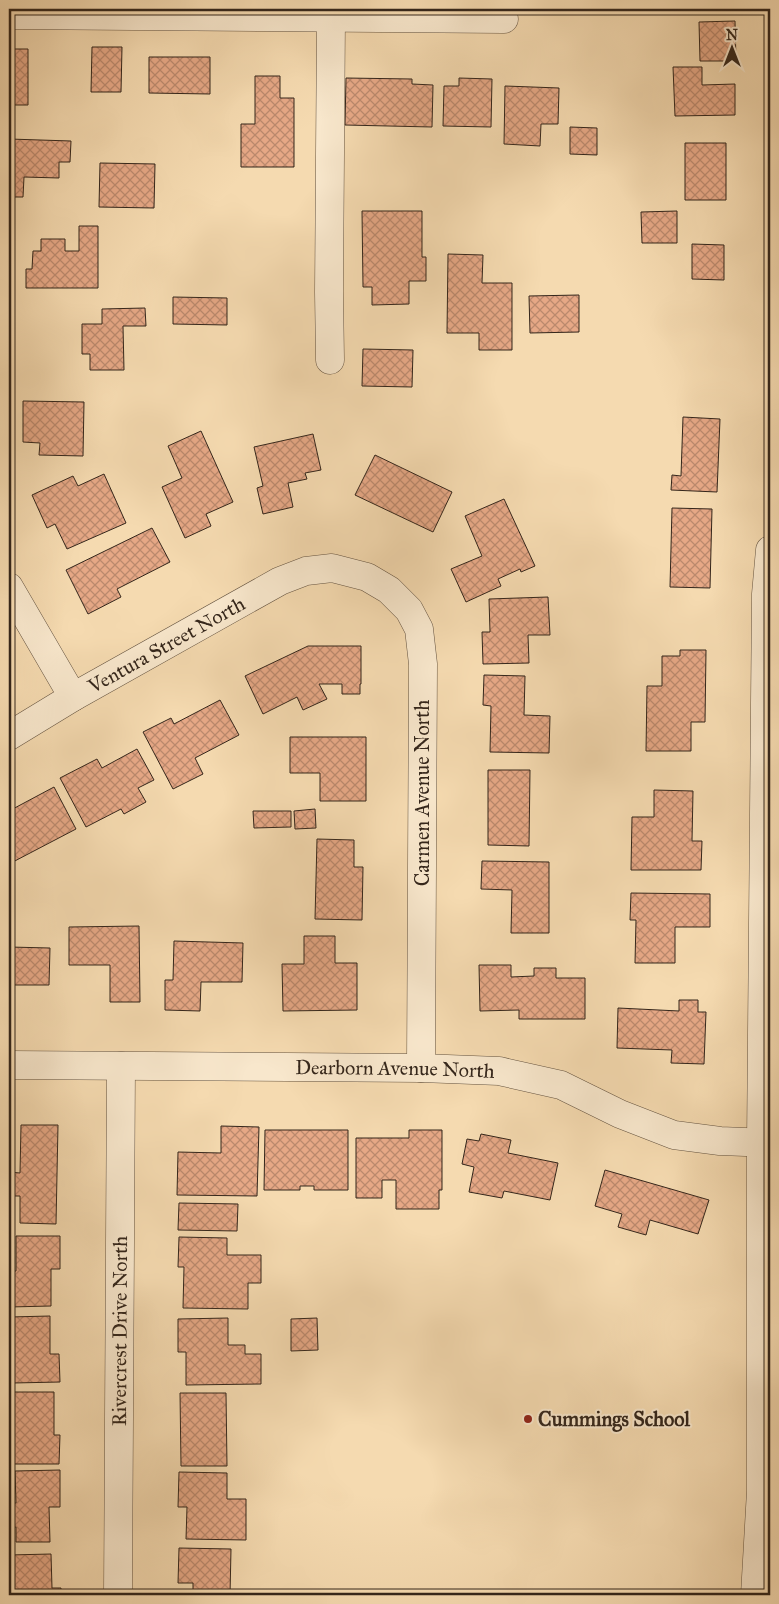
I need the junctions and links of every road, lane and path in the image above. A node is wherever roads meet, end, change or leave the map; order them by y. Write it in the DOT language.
graph roads {
  1 [pos="9,15"];
  2 [pos="331,18"];
  3 [pos="504,19"];
  4 [pos="330,360"];
  5 [pos="770,561"];
  6 [pos="332,568"];
  7 [pos="9,587"];
  8 [pos="72,697"];
  9 [pos="9,736"];
  10 [pos="768,737"];
  11 [pos="9,1065"];
  12 [pos="121,1066"];
  13 [pos="421,1068"];
  14 [pos="766,1142"];
  15 [pos="118,1595"];
  16 [pos="755,1595"];
  1 -- 2 [label="street"];
  2 -- 3 [label="street"];
  2 -- 4 [label="street"];
  5 -- 10 [label="street"];
  6 -- 8 [label="street, Ventura Street North"];
  6 -- 13 [label="street, Carmen Avenue North"];
  7 -- 8 [label="street"];
  8 -- 9 [label="street, Ventura Street North"];
  10 -- 14 [label="street"];
  11 -- 12 [label="street, Dearborn Avenue North"];
  12 -- 13 [label="street, Dearborn Avenue North"];
  12 -- 15 [label="street, Rivercrest Drive North"];
  13 -- 14 [label="street, Dearborn Avenue North"];
  14 -- 16 [label="street"];
}
